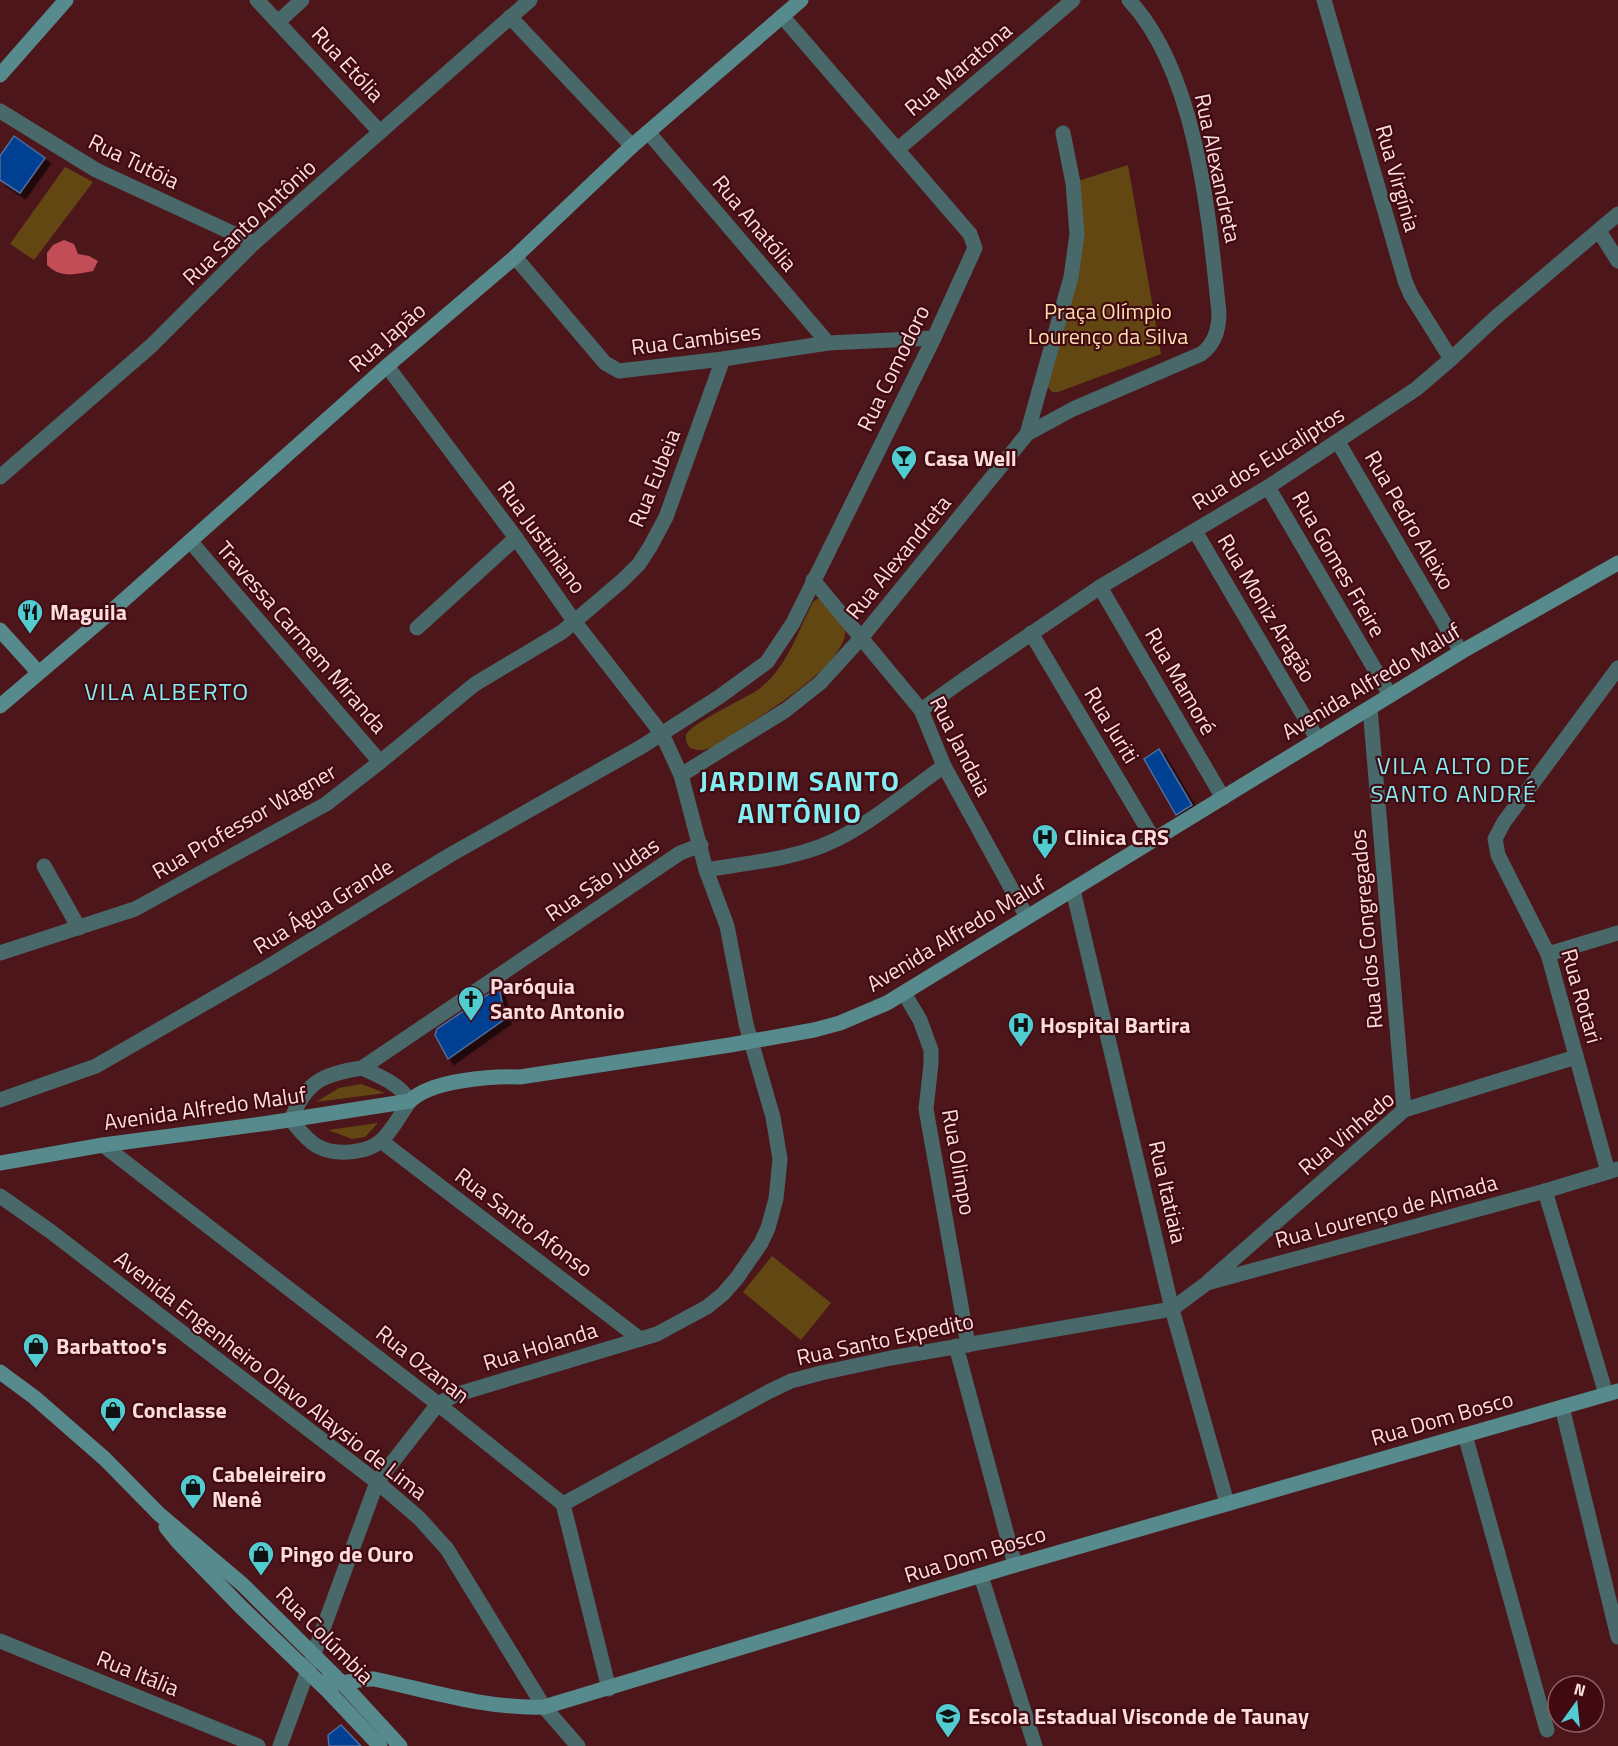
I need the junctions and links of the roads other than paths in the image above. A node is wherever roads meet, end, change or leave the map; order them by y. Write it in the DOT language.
graph roads {
  1 [pos="66,0"];
  2 [pos="257,0"];
  3 [pos="302,0"];
  4 [pos="530,0"];
  5 [pos="801,0"];
  6 [pos="1073,0"];
  7 [pos="1129,0"];
  8 [pos="1324,0"];
  9 [pos="782,16"];
  10 [pos="510,17"];
  11 [pos="278,22"];
  12 [pos="0,75"];
  13 [pos="0,111"];
  14 [pos="380,132"];
  15 [pos="648,132"];
  16 [pos="1063,133"];
  17 [pos="632,146"];
  18 [pos="898,149"];
  19 [pos="1618,214"];
  20 [pos="1599,231"];
  21 [pos="254,243"];
  22 [pos="515,257"];
  23 [pos="1618,261"];
  24 [pos="934,338"];
  25 [pos="828,343"];
  26 [pos="723,359"];
  27 [pos="1451,359"];
  28 [pos="387,366"];
  29 [pos="1027,434"];
  30 [pos="1338,441"];
  31 [pos="0,477"];
  32 [pos="1268,487"];
  33 [pos="1195,531"];
  34 [pos="516,538"];
  35 [pos="190,541"];
  36 [pos="1618,563"];
  37 [pos="813,580"];
  38 [pos="1100,587"];
  39 [pos="574,621"];
  40 [pos="417,628"];
  41 [pos="0,630"];
  42 [pos="1031,633"];
  43 [pos="862,637"];
  44 [pos="1461,652"];
  45 [pos="1618,668"];
  46 [pos="39,672"];
  47 [pos="1390,695"];
  48 [pos="0,706"];
  49 [pos="1370,708"];
  50 [pos="921,710"];
  51 [pos="662,734"];
  52 [pos="1318,740"];
  53 [pos="380,762"];
  54 [pos="944,766"];
  55 [pos="681,775"];
  56 [pos="1223,798"];
  57 [pos="1154,840"];
  58 [pos="701,845"];
  59 [pos="44,866"];
  60 [pos="706,870"];
  61 [pos="1072,890"];
  62 [pos="1027,917"];
  63 [pos="79,928"];
  64 [pos="1618,933"];
  65 [pos="0,953"];
  66 [pos="1548,954"];
  67 [pos="904,993"];
  68 [pos="751,1042"];
  69 [pos="1576,1057"];
  70 [pos="362,1068"];
  71 [pos="412,1098"];
  72 [pos="0,1100"];
  73 [pos="1404,1110"];
  74 [pos="291,1120"];
  75 [pos="381,1141"];
  76 [pos="103,1145"];
  77 [pos="0,1163"];
  78 [pos="1613,1171"];
  79 [pos="1545,1191"];
  80 [pos="0,1196"];
  81 [pos="1207,1283"];
  82 [pos="1172,1309"];
  83 [pos="640,1339"];
  84 [pos="962,1345"];
  85 [pos="0,1372"];
  86 [pos="1612,1392"];
  87 [pos="438,1404"];
  88 [pos="1562,1407"];
  89 [pos="1465,1435"];
  90 [pos="377,1482"];
  91 [pos="1227,1503"];
  92 [pos="563,1504"];
  93 [pos="159,1514"];
  94 [pos="1015,1565"];
  95 [pos="981,1576"];
  96 [pos="1618,1637"];
  97 [pos="0,1641"];
  98 [pos="314,1655"];
  99 [pos="313,1677"];
  100 [pos="342,1684"];
  101 [pos="609,1689"];
  102 [pos="544,1707"];
  103 [pos="1546,1730"];
  104 [pos="258,1746"];
  105 [pos="280,1746"];
  106 [pos="380,1746"];
  107 [pos="400,1746"];
  108 [pos="578,1746"];
  109 [pos="1035,1746"];
  1 -- 12 [label="main road"];
  2 -- 11 [label="street, Rua Etólia"];
  3 -- 11 [label="street"];
  4 -- 10 [label="street, Rua Santo Antônio"];
  5 -- 9 [label="main road, Rua Japão"];
  6 -- 18 [label="street, Rua Maratona"];
  7 -- 29 [label="street, Rua Alexandreta"];
  8 -- 27 [label="street, Rua Virgínia"];
  9 -- 15 [label="main road, Rua Japão"];
  9 -- 18 [label="street, Rua Comodoro"];
  10 -- 14 [label="street, Rua Santo Antônio"];
  10 -- 17 [label="street"];
  11 -- 14 [label="street, Rua Etólia"];
  13 -- 21 [label="street, Rua Tutóia"];
  14 -- 21 [label="street, Rua Santo Antônio"];
  15 -- 17 [label="main road, Rua Japão"];
  15 -- 25 [label="street, Rua Anatólia"];
  16 -- 29 [label="street"];
  17 -- 22 [label="main road, Rua Japão"];
  18 -- 24 [label="street, Rua Comodoro"];
  19 -- 20 [label="street, Rua dos Eucaliptos"];
  20 -- 23 [label="street"];
  20 -- 27 [label="street, Rua dos Eucaliptos"];
  21 -- 31 [label="street, Rua Santo Antônio"];
  22 -- 26 [label="street, Rua Cambises"];
  22 -- 28 [label="main road, Rua Japão"];
  24 -- 25 [label="street, Rua Cambises"];
  24 -- 37 [label="street, Rua Comodoro"];
  25 -- 26 [label="street, Rua Cambises"];
  26 -- 39 [label="street, Rua Eubeia"];
  27 -- 30 [label="street, Rua dos Eucaliptos"];
  28 -- 34 [label="street, Rua Justiniano"];
  28 -- 35 [label="main road, Rua Japão"];
  29 -- 43 [label="street, Rua Alexandreta"];
  30 -- 32 [label="street, Rua dos Eucaliptos"];
  30 -- 44 [label="street, Rua Pedro Aleixo"];
  32 -- 33 [label="street, Rua dos Eucaliptos"];
  32 -- 47 [label="street, Rua Gomes Freire"];
  33 -- 38 [label="street, Rua dos Eucaliptos"];
  33 -- 52 [label="street, Rua Moniz Aragão"];
  34 -- 39 [label="street, Rua Justiniano"];
  34 -- 40 [label="street"];
  35 -- 46 [label="main road, Rua Japão"];
  35 -- 53 [label="street, Travessa Carmem Miranda"];
  36 -- 44 [label="main road, Avenida Alfredo Maluf"];
  37 -- 43 [label="street, Rua Jandaia"];
  37 -- 51 [label="street, Rua Comodoro"];
  38 -- 42 [label="street, Rua dos Eucaliptos"];
  38 -- 56 [label="street, Rua Mamoré"];
  39 -- 51 [label="street, Rua Justiniano"];
  39 -- 53 [label="street, Rua Professor Wagner"];
  41 -- 46 [label="main road"];
  42 -- 50 [label="street, Rua dos Eucaliptos"];
  42 -- 57 [label="street, Rua Juriti"];
  43 -- 50 [label="street, Rua Jandaia"];
  43 -- 55 [label="street, Rua Alexandreta"];
  44 -- 47 [label="main road, Avenida Alfredo Maluf"];
  45 -- 66 [label="street, Rua Rotari"];
  46 -- 48 [label="main road, Rua Japão"];
  47 -- 49 [label="main road, Avenida Alfredo Maluf"];
  49 -- 52 [label="main road, Avenida Alfredo Maluf"];
  49 -- 73 [label="street, Rua dos Congregados"];
  50 -- 54 [label="street, Rua Jandaia"];
  51 -- 55 [label="street, Rua Justiniano"];
  51 -- 72 [label="street, Rua Água Grande"];
  52 -- 56 [label="main road, Avenida Alfredo Maluf"];
  53 -- 63 [label="street, Rua Professor Wagner"];
  54 -- 60 [label="street"];
  54 -- 62 [label="street, Rua Jandaia"];
  55 -- 58 [label="street, Rua Justiniano"];
  56 -- 57 [label="main road, Avenida Alfredo Maluf"];
  57 -- 61 [label="main road, Avenida Alfredo Maluf"];
  58 -- 60 [label="street"];
  58 -- 70 [label="street, Rua São Judas"];
  59 -- 63 [label="street"];
  60 -- 68 [label="street"];
  61 -- 62 [label="main road, Avenida Alfredo Maluf"];
  61 -- 82 [label="street, Rua Itatiaia"];
  62 -- 67 [label="main road, Avenida Alfredo Maluf"];
  63 -- 65 [label="street, Rua Professor Wagner"];
  64 -- 66 [label="street"];
  66 -- 69 [label="street, Rua Rotari"];
  67 -- 68 [label="main road, Avenida Alfredo Maluf"];
  67 -- 84 [label="street, Rua Olimpo"];
  68 -- 71 [label="main road, Avenida Alfredo Maluf"];
  68 -- 83 [label="street, Rua Holanda"];
  69 -- 73 [label="street, Rua Vinhedo"];
  69 -- 78 [label="street, Rua Rotari"];
  70 -- 71 [label="street"];
  70 -- 74 [label="street"];
  71 -- 74 [label="main road, Avenida Alfredo Maluf"];
  71 -- 75 [label="street"];
  73 -- 81 [label="street, Rua Vinhedo"];
  74 -- 75 [label="street"];
  74 -- 76 [label="main road, Avenida Alfredo Maluf"];
  75 -- 83 [label="street, Rua Santo Afonso"];
  76 -- 77 [label="main road, Avenida Alfredo Maluf"];
  76 -- 87 [label="street, Rua Ozanan"];
  78 -- 79 [label="street, Rua Lourenço de Almada"];
  79 -- 81 [label="street, Rua Lourenço de Almada"];
  79 -- 86 [label="street"];
  80 -- 90 [label="street, Avenida Engenheiro Olavo Alaysio de Lima"];
  81 -- 82 [label="street, Rua Lourenço de Almada"];
  82 -- 84 [label="street, Rua Santo Expedito"];
  82 -- 91 [label="street, Rua Itatiaia"];
  83 -- 87 [label="street, Rua Holanda"];
  84 -- 92 [label="street, Rua Santo Expedito"];
  84 -- 94 [label="street, Rua Olimpo"];
  85 -- 93 [label="main road, Rua Colúmbia"];
  86 -- 88 [label="main road, Rua Dom Bosco"];
  87 -- 90 [label="street, Rua Holanda"];
  87 -- 92 [label="street, Rua Ozanan"];
  88 -- 89 [label="main road, Rua Dom Bosco"];
  88 -- 96 [label="street"];
  89 -- 91 [label="main road, Rua Dom Bosco"];
  89 -- 103 [label="street"];
  90 -- 98 [label="street, Rua Holanda"];
  90 -- 102 [label="street, Avenida Engenheiro Olavo Alaysio de Lima"];
  91 -- 94 [label="main road, Rua Dom Bosco"];
  92 -- 101 [label="street"];
  93 -- 98 [label="main road, Rua Colúmbia"];
  93 -- 99 [label="main road, Rua Colúmbia"];
  94 -- 95 [label="main road, Rua Dom Bosco"];
  95 -- 101 [label="main road, Rua Dom Bosco"];
  95 -- 109 [label="street"];
  97 -- 104 [label="street, Rua Itália"];
  98 -- 99 [label="street, Rua Holanda"];
  98 -- 100 [label="main road, Rua Colúmbia"];
  99 -- 100 [label="main road, Rua Dom Bosco"];
  99 -- 105 [label="street, Rua Holanda"];
  99 -- 106 [label="main road, Rua Colúmbia"];
  100 -- 102 [label="main road, Rua Dom Bosco"];
  100 -- 107 [label="main road, Rua Colúmbia"];
  101 -- 102 [label="main road, Rua Dom Bosco"];
  102 -- 108 [label="street, Avenida Engenheiro Olavo Alaysio de Lima"];
}
